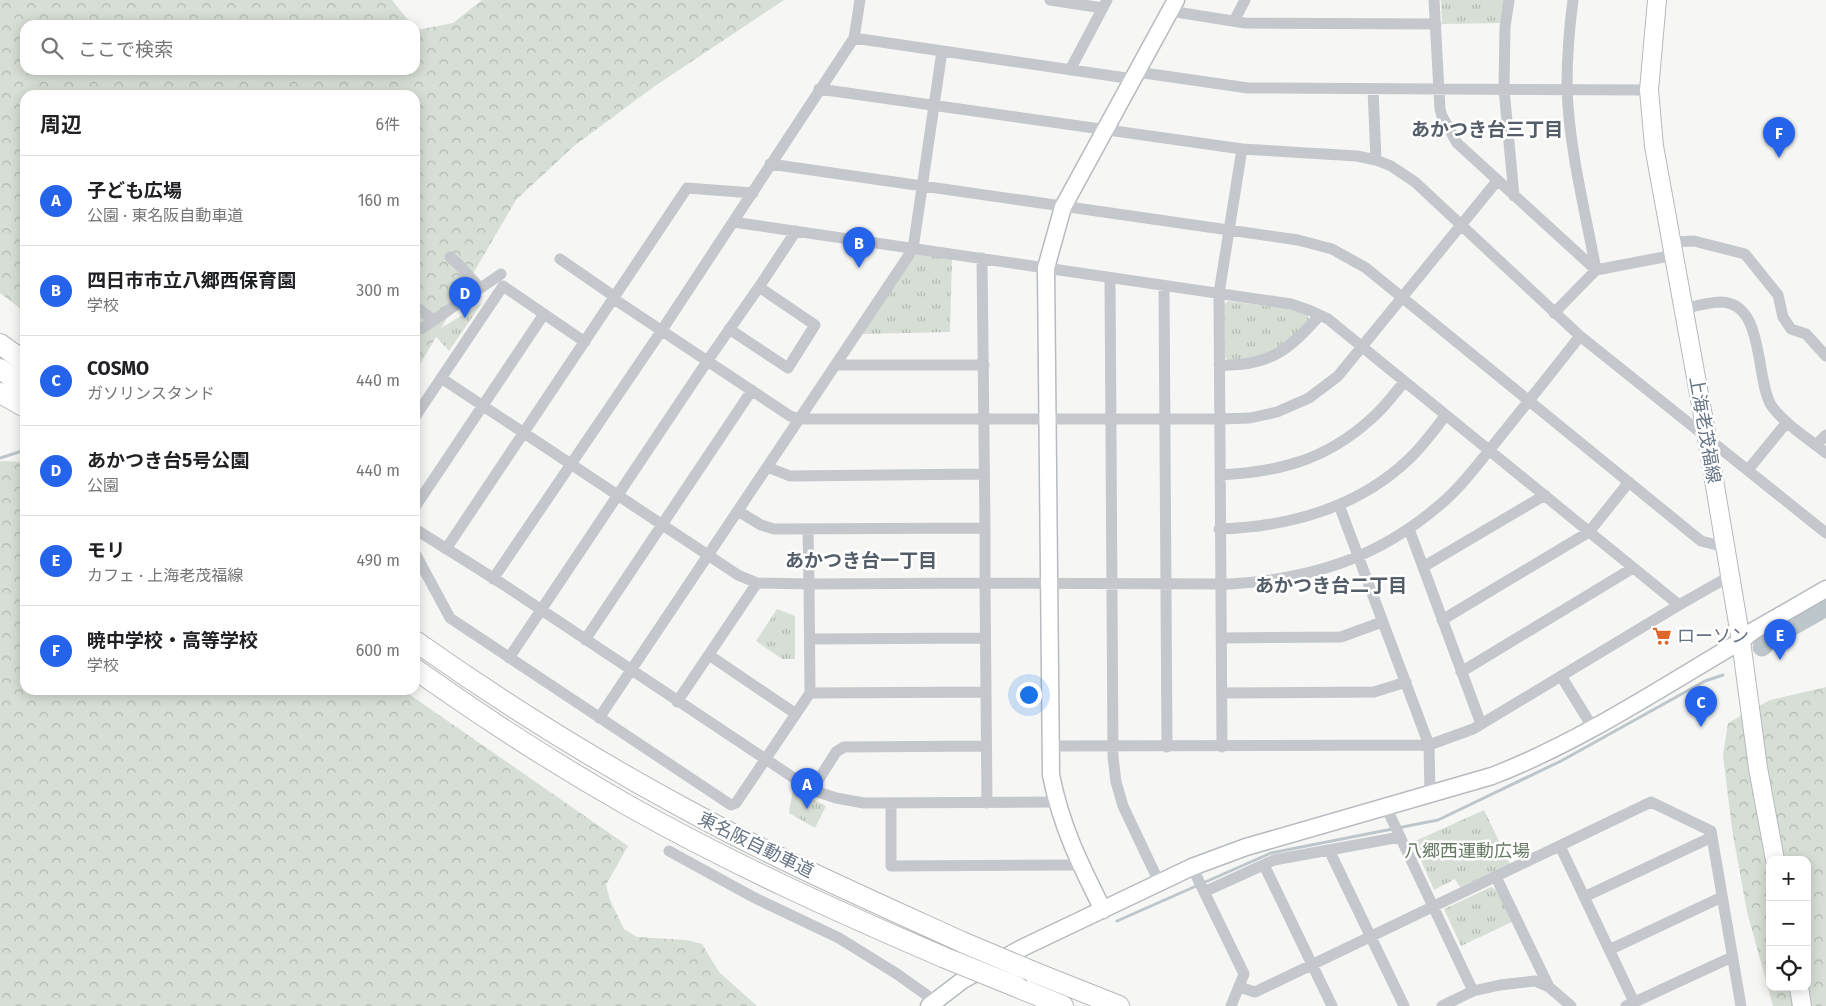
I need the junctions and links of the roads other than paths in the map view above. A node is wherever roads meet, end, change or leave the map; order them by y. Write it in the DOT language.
graph roads {
  1 [pos="860,0"];
  2 [pos="1051,0"];
  3 [pos="1245,0"];
  4 [pos="1434,0"];
  5 [pos="1509,0"];
  6 [pos="1572,0"];
  7 [pos="1656,0"];
  8 [pos="1105,4"];
  9 [pos="1173,6"];
  10 [pos="1234,21"];
  11 [pos="1436,24"];
  12 [pos="854,38"];
  13 [pos="942,51"];
  14 [pos="1070,70"];
  15 [pos="1135,76"];
  16 [pos="819,89"];
  17 [pos="1373,89"];
  18 [pos="1504,89"];
  19 [pos="1439,90"];
  20 [pos="1568,90"];
  21 [pos="1649,90"];
  22 [pos="934,106"];
  23 [pos="1104,130"];
  24 [pos="1242,149"];
  25 [pos="1376,160"];
  26 [pos="770,164"];
  27 [pos="1497,181"];
  28 [pos="922,186"];
  29 [pos="752,193"];
  30 [pos="1514,196"];
  31 [pos="1063,207"];
  32 [pos="733,222"];
  33 [pos="1461,225"];
  34 [pos="1229,230"];
  35 [pos="796,231"];
  36 [pos="1672,248"];
  37 [pos="913,249"];
  38 [pos="450,257"];
  39 [pos="982,258"];
  40 [pos="560,259"];
  41 [pos="1046,268"];
  42 [pos="1596,270"];
  43 [pos="501,274"];
  44 [pos="1110,278"];
  45 [pos="1164,286"];
  46 [pos="760,287"];
  47 [pos="480,288"];
  48 [pos="1219,293"];
  49 [pos="614,298"];
  50 [pos="1402,298"];
  51 [pos="492,302"];
  52 [pos="1683,309"];
  53 [pos="420,310"];
  54 [pos="1554,313"];
  55 [pos="544,314"];
  56 [pos="1320,315"];
  57 [pos="433,320"];
  58 [pos="421,329"];
  59 [pos="729,329"];
  60 [pos="662,330"];
  61 [pos="1580,336"];
  62 [pos="585,342"];
  63 [pos="0,344"];
  64 [pos="1362,347"];
  65 [pos="1826,356"];
  66 [pos="20,358"];
  67 [pos="708,360"];
  68 [pos="837,365"];
  69 [pos="984,365"];
  70 [pos="1219,365"];
  71 [pos="0,369"];
  72 [pos="441,378"];
  73 [pos="1404,382"];
  74 [pos="20,383"];
  75 [pos="752,390"];
  76 [pos="0,393"];
  77 [pos="1529,401"];
  78 [pos="20,405"];
  79 [pos="482,406"];
  80 [pos="420,410"];
  81 [pos="1446,415"];
  82 [pos="800,419"];
  83 [pos="984,419"];
  84 [pos="1219,419"];
  85 [pos="1048,420"];
  86 [pos="1110,420"];
  87 [pos="1165,420"];
  88 [pos="1787,422"];
  89 [pos="524,434"];
  90 [pos="1826,435"];
  91 [pos="1707,438"];
  92 [pos="1816,445"];
  93 [pos="1489,450"];
  94 [pos="1826,453"];
  95 [pos="571,464"];
  96 [pos="767,467"];
  97 [pos="1748,470"];
  98 [pos="984,474"];
  99 [pos="1220,475"];
  100 [pos="1629,482"];
  101 [pos="1545,495"];
  102 [pos="617,496"];
  103 [pos="420,499"];
  104 [pos="1339,505"];
  105 [pos="738,511"];
  106 [pos="662,525"];
  107 [pos="985,528"];
  108 [pos="1219,528"];
  109 [pos="808,529"];
  110 [pos="1409,529"];
  111 [pos="420,532"];
  112 [pos="1589,532"];
  113 [pos="1826,533"];
  114 [pos="1725,547"];
  115 [pos="446,549"];
  116 [pos="708,555"];
  117 [pos="1359,556"];
  118 [pos="420,562"];
  119 [pos="1423,567"];
  120 [pos="1633,568"];
  121 [pos="1730,576"];
  122 [pos="493,579"];
  123 [pos="757,583"];
  124 [pos="985,583"];
  125 [pos="1112,583"];
  126 [pos="1166,583"];
  127 [pos="1220,583"];
  128 [pos="810,584"];
  129 [pos="1048,584"];
  130 [pos="1826,589"];
  131 [pos="1679,605"];
  132 [pos="541,611"];
  133 [pos="1442,620"];
  134 [pos="1382,622"];
  135 [pos="985,638"];
  136 [pos="1221,638"];
  137 [pos="810,639"];
  138 [pos="585,640"];
  139 [pos="1741,641"];
  140 [pos="420,644"];
  141 [pos="709,655"];
  142 [pos="508,658"];
  143 [pos="631,671"];
  144 [pos="420,672"];
  145 [pos="1461,672"];
  146 [pos="1561,676"];
  147 [pos="1406,682"];
  148 [pos="986,692"];
  149 [pos="1222,692"];
  150 [pos="810,693"];
  151 [pos="677,702"];
  152 [pos="796,714"];
  153 [pos="600,718"];
  154 [pos="1481,724"];
  155 [pos="1593,728"];
  156 [pos="1429,745"];
  157 [pos="986,746"];
  158 [pos="1049,746"];
  159 [pos="1113,746"];
  160 [pos="1168,747"];
  161 [pos="1222,747"];
  162 [pos="765,760"];
  163 [pos="812,790"];
  164 [pos="1430,794"];
  165 [pos="1056,802"];
  166 [pos="890,803"];
  167 [pos="987,803"];
  168 [pos="1386,807"];
  169 [pos="1397,831"];
  170 [pos="1712,837"];
  171 [pos="1560,846"];
  172 [pos="1329,850"];
  173 [pos="670,851"];
  174 [pos="1774,856"];
  175 [pos="1081,865"];
  176 [pos="1264,865"];
  177 [pos="1496,876"];
  178 [pos="1159,882"];
  179 [pos="1199,882"];
  180 [pos="1584,897"];
  181 [pos="1722,897"];
  182 [pos="1434,906"];
  183 [pos="1103,910"];
  184 [pos="1371,936"];
  185 [pos="1609,950"];
  186 [pos="1732,957"];
  187 [pos="1312,965"];
  188 [pos="1239,987"];
  189 [pos="1549,988"];
  190 [pos="1473,991"];
  191 [pos="1800,991"];
  192 [pos="932,1003"];
  193 [pos="1630,1004"];
  194 [pos="1117,1005"];
  195 [pos="1063,1006"];
  196 [pos="1230,1006"];
  197 [pos="1332,1006"];
  198 [pos="1404,1006"];
  199 [pos="1442,1006"];
  200 [pos="1571,1006"];
  201 [pos="1741,1006"];
  202 [pos="1802,1006"];
  1 -- 12 [label="street"];
  2 -- 8 [label="street"];
  3 -- 10 [label="street"];
  4 -- 11 [label="street"];
  5 -- 18 [label="street"];
  6 -- 20 [label="street"];
  7 -- 21 [label="main road, 上海老茂福線"];
  8 -- 14 [label="street"];
  9 -- 10 [label="street"];
  9 -- 15 [label="street"];
  10 -- 11 [label="street"];
  11 -- 19 [label="street"];
  12 -- 13 [label="street"];
  12 -- 16 [label="street"];
  13 -- 14 [label="street"];
  13 -- 22 [label="street"];
  14 -- 15 [label="street"];
  15 -- 17 [label="street"];
  15 -- 23 [label="street"];
  16 -- 22 [label="street"];
  16 -- 26 [label="street"];
  17 -- 19 [label="street"];
  17 -- 25 [label="street"];
  18 -- 19 [label="street"];
  18 -- 20 [label="street"];
  18 -- 30 [label="street"];
  19 -- 27 [label="street"];
  20 -- 21 [label="street"];
  20 -- 42 [label="street"];
  21 -- 36 [label="main road, 上海老茂福線"];
  22 -- 23 [label="street"];
  22 -- 28 [label="street"];
  23 -- 24 [label="street"];
  23 -- 31 [label="street"];
  24 -- 25 [label="street"];
  24 -- 34 [label="street"];
  25 -- 33 [label="street"];
  26 -- 28 [label="street"];
  26 -- 29 [label="street"];
  27 -- 30 [label="street"];
  27 -- 33 [label="street"];
  28 -- 31 [label="street"];
  28 -- 37 [label="street"];
  29 -- 32 [label="street"];
  29 -- 49 [label="street"];
  30 -- 42 [label="street"];
  31 -- 34 [label="street"];
  31 -- 41 [label="street"];
  32 -- 35 [label="street"];
  32 -- 60 [label="street"];
  33 -- 50 [label="street"];
  33 -- 54 [label="street"];
  34 -- 48 [label="street"];
  34 -- 50 [label="street"];
  35 -- 37 [label="street"];
  35 -- 46 [label="street"];
  36 -- 42 [label="street"];
  36 -- 52 [label="main road, 上海老茂福線"];
  36 -- 65 [label="street"];
  37 -- 39 [label="street"];
  37 -- 68 [label="street"];
  38 -- 47 [label="street"];
  39 -- 41 [label="street"];
  39 -- 69 [label="street"];
  40 -- 49 [label="street"];
  41 -- 44 [label="street"];
  41 -- 85 [label="street"];
  42 -- 54 [label="street"];
  43 -- 47 [label="street"];
  44 -- 45 [label="street"];
  44 -- 86 [label="street"];
  45 -- 48 [label="street"];
  45 -- 87 [label="street"];
  46 -- 59 [label="street"];
  46 -- 59 [label="street"];
  47 -- 51 [label="street"];
  47 -- 57 [label="street"];
  48 -- 56 [label="street"];
  48 -- 70 [label="street"];
  49 -- 60 [label="street"];
  49 -- 62 [label="street"];
  50 -- 64 [label="street"];
  50 -- 77 [label="street"];
  51 -- 55 [label="street"];
  51 -- 72 [label="street"];
  52 -- 88 [label="street"];
  52 -- 91 [label="main road, 上海老茂福線"];
  53 -- 57 [label="street"];
  54 -- 61 [label="street"];
  55 -- 62 [label="street"];
  55 -- 79 [label="street"];
  56 -- 64 [label="street"];
  56 -- 70 [label="street"];
  57 -- 58 [label="street"];
  59 -- 67 [label="street"];
  60 -- 67 [label="street"];
  60 -- 95 [label="street"];
  61 -- 77 [label="street"];
  61 -- 91 [label="street"];
  62 -- 89 [label="street"];
  63 -- 66 [label="highway"];
  64 -- 73 [label="street"];
  64 -- 84 [label="street"];
  67 -- 75 [label="street"];
  67 -- 102 [label="street"];
  68 -- 69 [label="street"];
  68 -- 82 [label="street"];
  69 -- 83 [label="street"];
  70 -- 84 [label="street"];
  71 -- 74 [label="highway"];
  72 -- 79 [label="street"];
  72 -- 80 [label="street"];
  73 -- 81 [label="street"];
  73 -- 99 [label="street"];
  75 -- 82 [label="street"];
  75 -- 106 [label="street"];
  76 -- 78 [label="highway"];
  77 -- 93 [label="street"];
  77 -- 100 [label="street"];
  79 -- 89 [label="street"];
  79 -- 103 [label="street"];
  81 -- 93 [label="street"];
  81 -- 104 [label="street"];
  82 -- 83 [label="street"];
  82 -- 96 [label="street"];
  83 -- 85 [label="street"];
  83 -- 98 [label="street"];
  84 -- 87 [label="street"];
  84 -- 99 [label="street"];
  85 -- 86 [label="street"];
  85 -- 129 [label="street"];
  86 -- 87 [label="street"];
  86 -- 125 [label="street"];
  87 -- 126 [label="street"];
  88 -- 92 [label="street"];
  88 -- 97 [label="street"];
  89 -- 95 [label="street"];
  89 -- 115 [label="street"];
  90 -- 92 [label="street"];
  91 -- 97 [label="street"];
  91 -- 114 [label="main road, 上海老茂福線"];
  92 -- 94 [label="street"];
  93 -- 101 [label="street"];
  93 -- 110 [label="street"];
  95 -- 102 [label="street"];
  95 -- 122 [label="street"];
  96 -- 98 [label="street"];
  96 -- 105 [label="street"];
  97 -- 113 [label="street"];
  98 -- 107 [label="street"];
  99 -- 108 [label="street"];
  100 -- 112 [label="street"];
  100 -- 114 [label="street"];
  101 -- 112 [label="street"];
  101 -- 119 [label="street"];
  102 -- 106 [label="street"];
  102 -- 132 [label="street"];
  104 -- 108 [label="street"];
  104 -- 117 [label="street"];
  105 -- 109 [label="street"];
  105 -- 116 [label="street"];
  106 -- 116 [label="street"];
  106 -- 138 [label="street"];
  107 -- 109 [label="street"];
  107 -- 124 [label="street"];
  108 -- 127 [label="street"];
  109 -- 128 [label="street"];
  110 -- 117 [label="street"];
  110 -- 119 [label="street"];
  111 -- 115 [label="street"];
  112 -- 120 [label="street"];
  112 -- 133 [label="street"];
  114 -- 121 [label="main road, 上海老茂福線"];
  115 -- 122 [label="street"];
  116 -- 123 [label="street"];
  116 -- 143 [label="street"];
  117 -- 127 [label="street"];
  117 -- 134 [label="street"];
  118 -- 142 [label="street"];
  119 -- 133 [label="street"];
  120 -- 131 [label="street"];
  120 -- 145 [label="street"];
  121 -- 131 [label="street"];
  121 -- 139 [label="main road, 上海老茂福線"];
  122 -- 132 [label="street"];
  123 -- 128 [label="street"];
  123 -- 141 [label="street"];
  124 -- 128 [label="street"];
  124 -- 129 [label="street"];
  124 -- 135 [label="street"];
  125 -- 126 [label="street"];
  125 -- 129 [label="street"];
  125 -- 159 [label="street"];
  126 -- 127 [label="street"];
  126 -- 160 [label="street"];
  127 -- 136 [label="street"];
  128 -- 137 [label="street"];
  129 -- 158 [label="street"];
  130 -- 139 [label="street"];
  131 -- 146 [label="street"];
  132 -- 138 [label="street"];
  132 -- 142 [label="street"];
  133 -- 145 [label="street"];
  134 -- 136 [label="street"];
  134 -- 147 [label="street"];
  135 -- 137 [label="street"];
  135 -- 148 [label="street"];
  136 -- 149 [label="street"];
  137 -- 150 [label="street"];
  138 -- 143 [label="street"];
  139 -- 155 [label="street"];
  139 -- 174 [label="main road, 上海老茂福線"];
  140 -- 194 [label="highway, 東名阪自動車道, bridge"];
  141 -- 151 [label="street"];
  141 -- 152 [label="street"];
  142 -- 153 [label="street"];
  143 -- 151 [label="street"];
  143 -- 153 [label="street"];
  144 -- 195 [label="highway, 東名阪自動車道, bridge"];
  145 -- 154 [label="street"];
  146 -- 154 [label="street"];
  146 -- 155 [label="street"];
  147 -- 149 [label="street"];
  147 -- 156 [label="street"];
  148 -- 150 [label="street"];
  148 -- 157 [label="street"];
  149 -- 161 [label="street"];
  150 -- 152 [label="street"];
  151 -- 162 [label="street"];
  152 -- 162 [label="street"];
  153 -- 162 [label="street"];
  154 -- 156 [label="street"];
  155 -- 164 [label="street"];
  156 -- 161 [label="street"];
  156 -- 164 [label="street"];
  157 -- 163 [label="street"];
  157 -- 167 [label="street"];
  158 -- 159 [label="street"];
  158 -- 165 [label="street"];
  159 -- 160 [label="street"];
  159 -- 178 [label="street"];
  160 -- 161 [label="street"];
  162 -- 163 [label="street"];
  163 -- 166 [label="street"];
  164 -- 168 [label="street"];
  165 -- 167 [label="street"];
  165 -- 175 [label="street"];
  166 -- 167 [label="street"];
  166 -- 175 [label="street"];
  168 -- 169 [label="street"];
  168 -- 179 [label="street"];
  169 -- 172 [label="street"];
  169 -- 182 [label="street"];
  170 -- 171 [label="street"];
  170 -- 180 [label="street"];
  170 -- 181 [label="street"];
  171 -- 177 [label="street"];
  171 -- 180 [label="street"];
  172 -- 176 [label="street"];
  172 -- 184 [label="street"];
  173 -- 192 [label="street"];
  175 -- 183 [label="street"];
  176 -- 179 [label="street"];
  176 -- 187 [label="street"];
  177 -- 182 [label="street"];
  177 -- 189 [label="street"];
  178 -- 179 [label="street"];
  178 -- 183 [label="street"];
  179 -- 188 [label="street"];
  180 -- 185 [label="street"];
  181 -- 185 [label="street"];
  181 -- 186 [label="street"];
  182 -- 184 [label="street"];
  182 -- 190 [label="street"];
  183 -- 192 [label="street"];
  184 -- 187 [label="street"];
  184 -- 198 [label="street"];
  185 -- 193 [label="street"];
  186 -- 193 [label="street"];
  186 -- 201 [label="street"];
  187 -- 188 [label="street"];
  187 -- 197 [label="street"];
  188 -- 196 [label="street"];
  189 -- 190 [label="street"];
  189 -- 200 [label="street"];
  190 -- 199 [label="street"];
  191 -- 202 [label="main road"];
}
